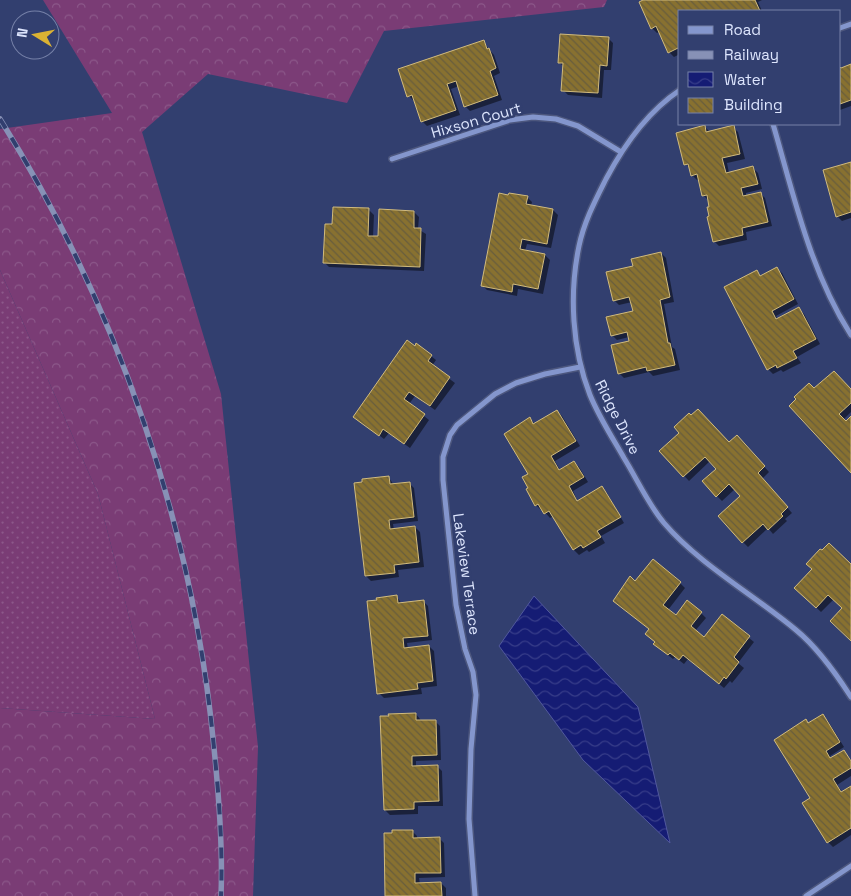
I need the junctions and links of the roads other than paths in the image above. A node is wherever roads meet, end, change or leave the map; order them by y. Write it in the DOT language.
graph roads {
  1 [pos="678,92"];
  2 [pos="773,125"];
  3 [pos="621,152"];
  4 [pos="392,159"];
  5 [pos="851,335"];
  6 [pos="580,367"];
  7 [pos="851,697"];
  8 [pos="851,866"];
  9 [pos="475,896"];
  10 [pos="806,896"];
  1 -- 3 [label="street, Ridge Drive"];
  2 -- 5 [label="street"];
  3 -- 4 [label="street, Hixson Court"];
  3 -- 6 [label="street, Ridge Drive"];
  6 -- 7 [label="street, Ridge Drive"];
  6 -- 9 [label="street, Lakeview Terrace"];
  8 -- 10 [label="street"];
}
